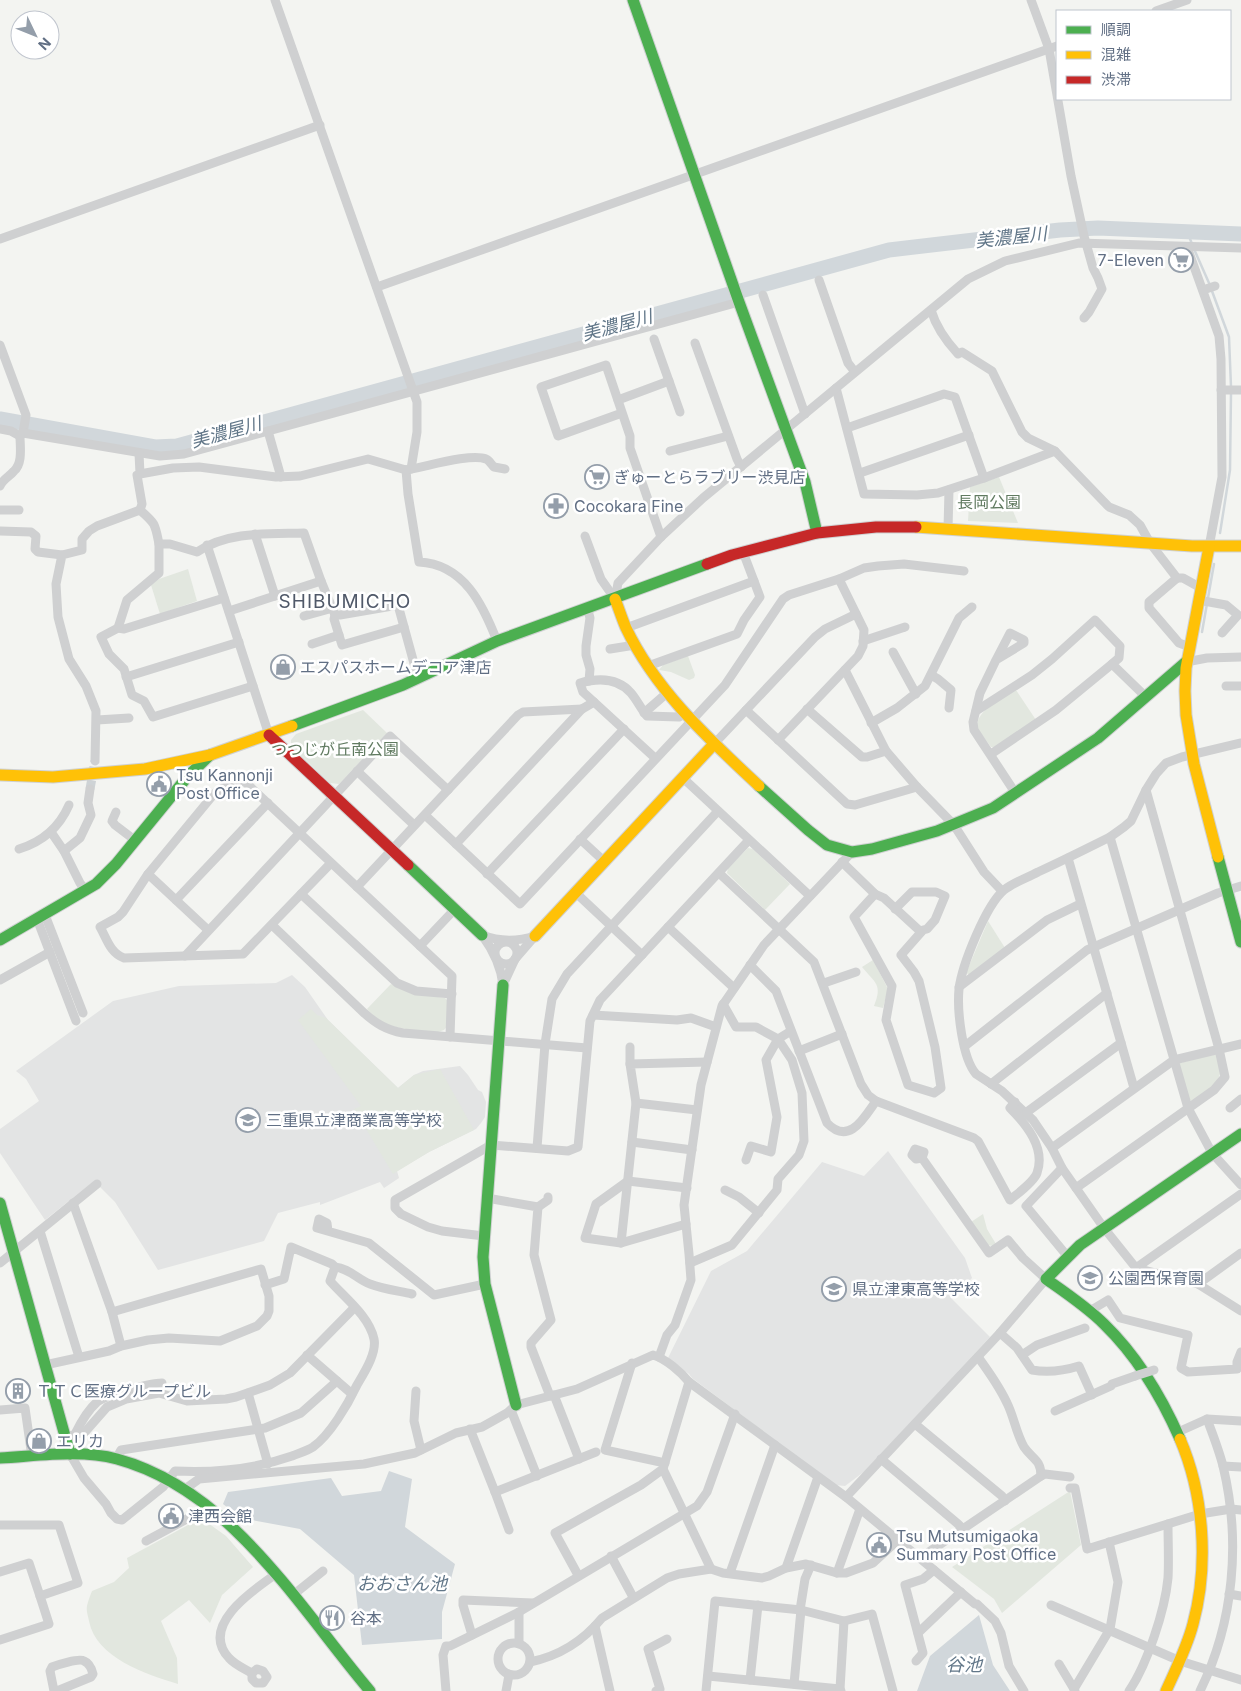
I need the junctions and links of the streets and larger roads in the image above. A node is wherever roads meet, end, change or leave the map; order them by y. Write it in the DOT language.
graph roads {
  1 [pos="274,0"];
  2 [pos="633,0"];
  3 [pos="1031,0"];
  4 [pos="1187,0"];
  5 [pos="1159,10"];
  6 [pos="1053,48"];
  7 [pos="1056,66"];
  8 [pos="1061,100"];
  9 [pos="320,125"];
  10 [pos="694,175"];
  11 [pos="0,239"];
  12 [pos="1085,239"];
  13 [pos="1187,247"];
  14 [pos="1241,248"];
  15 [pos="819,280"];
  16 [pos="1215,286"];
  17 [pos="377,288"];
  18 [pos="1204,290"];
  19 [pos="763,294"];
  20 [pos="739,302"];
  21 [pos="931,310"];
  22 [pos="1084,318"];
  23 [pos="654,339"];
  24 [pos="695,342"];
  25 [pos="0,345"];
  26 [pos="855,372"];
  27 [pos="669,381"];
  28 [pos="836,388"];
  29 [pos="413,390"];
  30 [pos="1223,390"];
  31 [pos="1238,390"];
  32 [pos="618,400"];
  33 [pos="680,412"];
  34 [pos="622,413"];
  35 [pos="805,414"];
  36 [pos="847,428"];
  37 [pos="0,429"];
  38 [pos="785,430"];
  39 [pos="268,431"];
  40 [pos="21,434"];
  41 [pos="969,435"];
  42 [pos="728,436"];
  43 [pos="670,451"];
  44 [pos="1055,452"];
  45 [pos="139,453"];
  46 [pos="741,467"];
  47 [pos="505,468"];
  48 [pos="408,470"];
  49 [pos="860,473"];
  50 [pos="140,474"];
  51 [pos="281,476"];
  52 [pos="984,478"];
  53 [pos="0,486"];
  54 [pos="949,490"];
  55 [pos="0,510"];
  56 [pos="19,510"];
  57 [pos="140,510"];
  58 [pos="948,529"];
  59 [pos="0,531"];
  60 [pos="817,533"];
  61 [pos="255,534"];
  62 [pos="585,536"];
  63 [pos="661,537"];
  64 [pos="1150,542"];
  65 [pos="159,544"];
  66 [pos="207,544"];
  67 [pos="1241,546"];
  68 [pos="1209,547"];
  69 [pos="743,552"];
  70 [pos="62,555"];
  71 [pos="964,571"];
  72 [pos="1177,578"];
  73 [pos="839,580"];
  74 [pos="321,581"];
  75 [pos="754,581"];
  76 [pos="1201,588"];
  77 [pos="275,596"];
  78 [pos="224,598"];
  79 [pos="615,599"];
  80 [pos="1200,601"];
  81 [pos="587,607"];
  82 [pos="972,607"];
  83 [pos="334,611"];
  84 [pos="230,612"];
  85 [pos="856,614"];
  86 [pos="304,616"];
  87 [pos="404,627"];
  88 [pos="905,627"];
  89 [pos="118,628"];
  90 [pos="626,628"];
  91 [pos="1222,634"];
  92 [pos="339,635"];
  93 [pos="497,641"];
  94 [pos="863,641"];
  95 [pos="239,642"];
  96 [pos="312,644"];
  97 [pos="635,645"];
  98 [pos="1190,647"];
  99 [pos="610,649"];
  100 [pos="893,652"];
  101 [pos="1241,657"];
  102 [pos="996,660"];
  103 [pos="1186,662"];
  104 [pos="1112,664"];
  105 [pos="648,666"];
  106 [pos="845,670"];
  107 [pos="931,675"];
  108 [pos="126,677"];
  109 [pos="418,678"];
  110 [pos="589,680"];
  111 [pos="253,686"];
  112 [pos="1226,686"];
  113 [pos="1241,686"];
  114 [pos="667,693"];
  115 [pos="916,694"];
  116 [pos="1145,696"];
  117 [pos="594,702"];
  118 [pos="949,708"];
  119 [pos="582,709"];
  120 [pos="807,709"];
  121 [pos="746,710"];
  122 [pos="976,711"];
  123 [pos="644,713"];
  124 [pos="689,717"];
  125 [pos="130,718"];
  126 [pos="97,720"];
  127 [pos="871,723"];
  128 [pos="624,729"];
  129 [pos="268,735"];
  130 [pos="778,740"];
  131 [pos="714,744"];
  132 [pos="1240,746"];
  133 [pos="886,751"];
  134 [pos="990,754"];
  135 [pos="210,755"];
  136 [pos="1192,755"];
  137 [pos="656,758"];
  138 [pos="96,761"];
  139 [pos="357,771"];
  140 [pos="0,775"];
  141 [pos="684,779"];
  142 [pos="917,787"];
  143 [pos="90,789"];
  144 [pos="448,790"];
  145 [pos="1146,790"];
  146 [pos="1016,794"];
  147 [pos="333,796"];
  148 [pos="268,803"];
  149 [pos="68,805"];
  150 [pos="718,811"];
  151 [pos="116,812"];
  152 [pos="424,815"];
  153 [pos="954,825"];
  154 [pos="414,826"];
  155 [pos="51,832"];
  156 [pos="299,833"];
  157 [pos="1110,837"];
  158 [pos="580,839"];
  159 [pos="749,840"];
  160 [pos="136,841"];
  161 [pos="456,844"];
  162 [pos="18,849"];
  163 [pos="64,851"];
  164 [pos="391,851"];
  165 [pos="852,852"];
  166 [pos="1068,858"];
  167 [pos="605,862"];
  168 [pos="842,862"];
  169 [pos="331,863"];
  170 [pos="719,873"];
  171 [pos="148,874"];
  172 [pos="487,874"];
  173 [pos="1241,886"];
  174 [pos="357,887"];
  175 [pos="1226,890"];
  176 [pos="86,891"];
  177 [pos="1002,891"];
  178 [pos="576,893"];
  179 [pos="301,894"];
  180 [pos="876,894"];
  181 [pos="810,896"];
  182 [pos="176,900"];
  183 [pos="1080,904"];
  184 [pos="896,908"];
  185 [pos="455,909"];
  186 [pos="1180,909"];
  187 [pos="41,917"];
  188 [pos="272,925"];
  189 [pos="610,925"];
  190 [pos="668,927"];
  191 [pos="780,929"];
  192 [pos="1137,929"];
  193 [pos="208,930"];
  194 [pos="921,932"];
  195 [pos="482,935"];
  196 [pos="535,936"];
  197 [pos="0,940"];
  198 [pos="508,941"];
  199 [pos="1241,942"];
  200 [pos="420,946"];
  201 [pos="1093,948"];
  202 [pos="50,952"];
  203 [pos="642,955"];
  204 [pos="184,956"];
  205 [pos="496,958"];
  206 [pos="516,959"];
  207 [pos="750,965"];
  208 [pos="856,972"];
  209 [pos="0,980"];
  210 [pos="824,984"];
  211 [pos="503,985"];
  212 [pos="959,987"];
  213 [pos="734,988"];
  214 [pos="1107,993"];
  215 [pos="452,994"];
  216 [pos="723,1004"];
  217 [pos="83,1013"];
  218 [pos="593,1015"];
  219 [pos="76,1021"];
  220 [pos="716,1027"];
  221 [pos="791,1031"];
  222 [pos="842,1034"];
  223 [pos="450,1037"];
  224 [pos="778,1039"];
  225 [pos="499,1041"];
  226 [pos="1121,1043"];
  227 [pos="545,1044"];
  228 [pos="1241,1044"];
  229 [pos="630,1046"];
  230 [pos="965,1046"];
  231 [pos="587,1048"];
  232 [pos="1219,1049"];
  233 [pos="800,1051"];
  234 [pos="1174,1060"];
  235 [pos="707,1062"];
  236 [pos="630,1064"];
  237 [pos="991,1084"];
  238 [pos="1134,1088"];
  239 [pos="1241,1099"];
  240 [pos="876,1101"];
  241 [pos="1015,1102"];
  242 [pos="636,1103"];
  243 [pos="1188,1108"];
  244 [pos="1230,1108"];
  245 [pos="696,1110"];
  246 [pos="1027,1112"];
  247 [pos="1241,1134"];
  248 [pos="632,1142"];
  249 [pos="491,1145"];
  250 [pos="537,1148"];
  251 [pos="1052,1148"];
  252 [pos="692,1150"];
  253 [pos="1212,1153"];
  254 [pos="922,1158"];
  255 [pos="746,1160"];
  256 [pos="1062,1168"];
  257 [pos="628,1181"];
  258 [pos="97,1184"];
  259 [pos="1241,1185"];
  260 [pos="687,1188"];
  261 [pos="1076,1188"];
  262 [pos="725,1190"];
  263 [pos="1241,1194"];
  264 [pos="548,1197"];
  265 [pos="487,1198"];
  266 [pos="0,1203"];
  267 [pos="74,1204"];
  268 [pos="538,1207"];
  269 [pos="758,1212"];
  270 [pos="686,1224"];
  271 [pos="1104,1228"];
  272 [pos="40,1231"];
  273 [pos="328,1231"];
  274 [pos="484,1236"];
  275 [pos="622,1243"];
  276 [pos="14,1252"];
  277 [pos="1241,1253"];
  278 [pos="1068,1257"];
  279 [pos="0,1263"];
  280 [pos="690,1263"];
  281 [pos="335,1267"];
  282 [pos="1136,1268"];
  283 [pos="1046,1279"];
  284 [pos="485,1284"];
  285 [pos="1198,1284"];
  286 [pos="265,1285"];
  287 [pos="412,1294"];
  288 [pos="354,1308"];
  289 [pos="1241,1311"];
  290 [pos="112,1312"];
  291 [pos="1088,1312"];
  292 [pos="1085,1328"];
  293 [pos="1000,1333"];
  294 [pos="121,1346"];
  295 [pos="1241,1352"];
  296 [pos="307,1355"];
  297 [pos="1022,1355"];
  298 [pos="978,1356"];
  299 [pos="79,1357"];
  300 [pos="659,1357"];
  301 [pos="632,1363"];
  302 [pos="45,1365"];
  303 [pos="1145,1373"];
  304 [pos="336,1381"];
  305 [pos="690,1382"];
  306 [pos="162,1383"];
  307 [pos="416,1391"];
  308 [pos="248,1393"];
  309 [pos="352,1394"];
  310 [pos="1092,1394"];
  311 [pos="552,1396"];
  312 [pos="513,1407"];
  313 [pos="0,1410"];
  314 [pos="1055,1410"];
  315 [pos="735,1414"];
  316 [pos="1207,1419"];
  317 [pos="1241,1420"];
  318 [pos="915,1424"];
  319 [pos="470,1429"];
  320 [pos="259,1430"];
  321 [pos="1178,1432"];
  322 [pos="70,1435"];
  323 [pos="775,1445"];
  324 [pos="421,1450"];
  325 [pos="596,1452"];
  326 [pos="70,1454"];
  327 [pos="32,1457"];
  328 [pos="0,1458"];
  329 [pos="116,1458"];
  330 [pos="579,1459"];
  331 [pos="881,1460"];
  332 [pos="268,1464"];
  333 [pos="664,1466"];
  334 [pos="1223,1466"];
  335 [pos="1241,1467"];
  336 [pos="536,1476"];
  337 [pos="1041,1476"];
  338 [pos="818,1477"];
  339 [pos="1070,1477"];
  340 [pos="170,1479"];
  341 [pos="1070,1488"];
  342 [pos="185,1490"];
  343 [pos="495,1492"];
  344 [pos="846,1498"];
  345 [pos="1005,1501"];
  346 [pos="208,1507"];
  347 [pos="860,1509"];
  348 [pos="1231,1509"];
  349 [pos="1241,1510"];
  350 [pos="684,1513"];
  351 [pos="1200,1514"];
  352 [pos="1168,1524"];
  353 [pos="0,1526"];
  354 [pos="963,1529"];
  355 [pos="509,1530"];
  356 [pos="898,1540"];
  357 [pos="146,1541"];
  358 [pos="1109,1542"];
  359 [pos="1237,1555"];
  360 [pos="611,1556"];
  361 [pos="920,1558"];
  362 [pos="811,1565"];
  363 [pos="786,1568"];
  364 [pos="711,1569"];
  365 [pos="934,1570"];
  366 [pos="323,1571"];
  367 [pos="0,1572"];
  368 [pos="837,1572"];
  369 [pos="730,1573"];
  370 [pos="276,1574"];
  371 [pos="578,1575"];
  372 [pos="961,1592"];
  373 [pos="1229,1594"];
  374 [pos="293,1595"];
  375 [pos="40,1596"];
  376 [pos="1241,1596"];
  377 [pos="633,1598"];
  378 [pos="534,1603"];
  379 [pos="758,1605"];
  380 [pos="1051,1605"];
  381 [pos="800,1610"];
  382 [pos="519,1612"];
  383 [pos="844,1622"];
  384 [pos="595,1626"];
  385 [pos="1110,1629"];
  386 [pos="918,1633"];
  387 [pos="472,1635"];
  388 [pos="667,1639"];
  389 [pos="0,1640"];
  390 [pos="519,1644"];
  391 [pos="1150,1648"];
  392 [pos="916,1661"];
  393 [pos="1180,1661"];
  394 [pos="530,1662"];
  395 [pos="1059,1664"];
  396 [pos="1210,1670"];
  397 [pos="252,1673"];
  398 [pos="509,1675"];
  399 [pos="708,1676"];
  400 [pos="750,1680"];
  401 [pos="1241,1680"];
  402 [pos="794,1684"];
  403 [pos="841,1690"];
  404 [pos="1075,1690"];
  405 [pos="56,1691"];
  406 [pos="370,1691"];
  407 [pos="446,1691"];
  408 [pos="506,1691"];
  409 [pos="610,1691"];
  410 [pos="656,1691"];
  411 [pos="706,1691"];
  412 [pos="893,1691"];
  413 [pos="1024,1691"];
  414 [pos="1129,1691"];
  415 [pos="1166,1691"];
  416 [pos="1200,1691"];
  1 -- 9 [label="street"];
  2 -- 10 [label="street"];
  3 -- 6 [label="street"];
  4 -- 5 [label="street"];
  6 -- 7 [label="street"];
  6 -- 10 [label="street"];
  8 -- 12 [label="street"];
  9 -- 11 [label="street"];
  9 -- 17 [label="street"];
  10 -- 17 [label="street"];
  10 -- 20 [label="street"];
  12 -- 13 [label="street"];
  12 -- 21 [label="street"];
  12 -- 22 [label="street"];
  13 -- 14 [label="street"];
  13 -- 18 [label="street"];
  15 -- 26 [label="street"];
  16 -- 18 [label="street"];
  17 -- 29 [label="street"];
  18 -- 30 [label="street"];
  19 -- 35 [label="street"];
  20 -- 29 [label="street"];
  20 -- 38 [label="street"];
  21 -- 26 [label="street"];
  21 -- 44 [label="street"];
  23 -- 27 [label="street"];
  24 -- 42 [label="street"];
  25 -- 40 [label="street"];
  26 -- 28 [label="street"];
  27 -- 32 [label="street"];
  27 -- 33 [label="street"];
  28 -- 35 [label="street"];
  28 -- 36 [label="street"];
  29 -- 39 [label="street"];
  29 -- 48 [label="street"];
  30 -- 31 [label="street"];
  30 -- 68 [label="street"];
  32 -- 34 [label="street"];
  32 -- 34 [label="street"];
  34 -- 63 [label="street"];
  35 -- 38 [label="street"];
  36 -- 41 [label="street"];
  36 -- 49 [label="street"];
  37 -- 40 [label="street"];
  38 -- 46 [label="street"];
  38 -- 60 [label="street"];
  39 -- 45 [label="street"];
  39 -- 51 [label="street"];
  40 -- 45 [label="street"];
  40 -- 53 [label="street"];
  41 -- 49 [label="street"];
  41 -- 52 [label="street"];
  42 -- 43 [label="street"];
  42 -- 46 [label="street"];
  44 -- 52 [label="street"];
  44 -- 64 [label="street"];
  45 -- 50 [label="street"];
  46 -- 63 [label="street"];
  47 -- 48 [label="street"];
  48 -- 51 [label="street"];
  48 -- 93 [label="street"];
  49 -- 54 [label="street"];
  50 -- 51 [label="street"];
  50 -- 57 [label="street"];
  52 -- 54 [label="street"];
  54 -- 58 [label="street"];
  55 -- 56 [label="street"];
  57 -- 65 [label="street"];
  57 -- 70 [label="street"];
  58 -- 60 [label="street"];
  58 -- 64 [label="street"];
  59 -- 70 [label="street"];
  60 -- 69 [label="street"];
  61 -- 66 [label="street"];
  61 -- 74 [label="street"];
  61 -- 77 [label="street"];
  62 -- 79 [label="street"];
  63 -- 79 [label="street"];
  64 -- 68 [label="street"];
  64 -- 72 [label="street"];
  65 -- 66 [label="street"];
  65 -- 89 [label="street"];
  66 -- 78 [label="street"];
  67 -- 68 [label="street"];
  68 -- 76 [label="street"];
  69 -- 75 [label="street"];
  69 -- 79 [label="street"];
  70 -- 126 [label="street"];
  71 -- 73 [label="street"];
  72 -- 76 [label="street"];
  72 -- 98 [label="street"];
  73 -- 85 [label="street"];
  73 -- 124 [label="street"];
  74 -- 77 [label="street"];
  74 -- 83 [label="street"];
  75 -- 90 [label="street"];
  75 -- 105 [label="street"];
  76 -- 80 [label="street"];
  77 -- 84 [label="street"];
  78 -- 84 [label="street"];
  78 -- 89 [label="street"];
  79 -- 81 [label="street"];
  79 -- 90 [label="street"];
  80 -- 91 [label="street"];
  80 -- 98 [label="street"];
  81 -- 93 [label="street"];
  81 -- 110 [label="street"];
  82 -- 107 [label="street"];
  83 -- 86 [label="street"];
  83 -- 87 [label="street"];
  83 -- 92 [label="street"];
  84 -- 95 [label="street"];
  85 -- 94 [label="street"];
  85 -- 121 [label="street"];
  87 -- 92 [label="street"];
  87 -- 109 [label="street"];
  88 -- 94 [label="street"];
  89 -- 108 [label="street"];
  90 -- 97 [label="street"];
  92 -- 96 [label="street"];
  93 -- 109 [label="street"];
  94 -- 106 [label="street"];
  95 -- 108 [label="street"];
  95 -- 111 [label="street"];
  97 -- 99 [label="street"];
  97 -- 105 [label="street"];
  98 -- 103 [label="street"];
  100 -- 115 [label="street"];
  101 -- 103 [label="street"];
  102 -- 122 [label="street"];
  103 -- 116 [label="street"];
  103 -- 136 [label="street"];
  104 -- 116 [label="street"];
  104 -- 122 [label="street"];
  104 -- 134 [label="street"];
  105 -- 114 [label="street"];
  106 -- 120 [label="street"];
  106 -- 127 [label="street"];
  107 -- 115 [label="street"];
  107 -- 118 [label="street"];
  108 -- 111 [label="street"];
  109 -- 129 [label="street"];
  110 -- 117 [label="street"];
  110 -- 123 [label="street"];
  111 -- 129 [label="street"];
  112 -- 113 [label="street"];
  114 -- 123 [label="street"];
  114 -- 124 [label="street"];
  115 -- 127 [label="street"];
  116 -- 146 [label="street"];
  117 -- 119 [label="street"];
  117 -- 128 [label="street"];
  119 -- 144 [label="street"];
  119 -- 161 [label="street"];
  120 -- 130 [label="street"];
  120 -- 133 [label="street"];
  121 -- 130 [label="street"];
  121 -- 131 [label="street"];
  122 -- 134 [label="street"];
  123 -- 124 [label="street"];
  124 -- 131 [label="street"];
  124 -- 137 [label="street"];
  125 -- 126 [label="street"];
  126 -- 138 [label="street"];
  127 -- 133 [label="street"];
  128 -- 137 [label="street"];
  128 -- 172 [label="street"];
  129 -- 135 [label="street"];
  129 -- 147 [label="street"];
  130 -- 142 [label="street"];
  131 -- 141 [label="street"];
  131 -- 165 [label="street"];
  132 -- 136 [label="street"];
  133 -- 142 [label="street"];
  134 -- 146 [label="street"];
  135 -- 140 [label="street"];
  135 -- 160 [label="street"];
  136 -- 145 [label="street"];
  136 -- 175 [label="street"];
  137 -- 158 [label="street"];
  139 -- 144 [label="street"];
  139 -- 147 [label="street"];
  139 -- 154 [label="street"];
  141 -- 150 [label="street"];
  141 -- 167 [label="street"];
  142 -- 153 [label="street"];
  143 -- 163 [label="street"];
  144 -- 152 [label="street"];
  145 -- 157 [label="street"];
  145 -- 186 [label="street"];
  146 -- 153 [label="street"];
  147 -- 156 [label="street"];
  147 -- 164 [label="street"];
  148 -- 156 [label="street"];
  148 -- 171 [label="street"];
  148 -- 182 [label="street"];
  149 -- 155 [label="street"];
  150 -- 159 [label="street"];
  150 -- 189 [label="street"];
  151 -- 160 [label="street"];
  152 -- 154 [label="street"];
  152 -- 161 [label="street"];
  153 -- 165 [label="street"];
  153 -- 177 [label="street"];
  154 -- 164 [label="street"];
  155 -- 162 [label="street"];
  155 -- 163 [label="street"];
  156 -- 169 [label="street"];
  156 -- 193 [label="street"];
  157 -- 166 [label="street"];
  157 -- 192 [label="street"];
  158 -- 167 [label="street"];
  158 -- 172 [label="street"];
  159 -- 170 [label="street"];
  159 -- 181 [label="street"];
  160 -- 176 [label="street"];
  161 -- 172 [label="street"];
  163 -- 176 [label="street"];
  164 -- 174 [label="street"];
  164 -- 185 [label="street"];
  165 -- 168 [label="street"];
  166 -- 177 [label="street"];
  166 -- 183 [label="street"];
  167 -- 178 [label="street"];
  168 -- 180 [label="street"];
  168 -- 181 [label="street"];
  169 -- 174 [label="street"];
  169 -- 179 [label="street"];
  170 -- 190 [label="street"];
  170 -- 191 [label="street"];
  171 -- 182 [label="street"];
  171 -- 204 [label="street"];
  173 -- 175 [label="street"];
  174 -- 200 [label="street"];
  175 -- 186 [label="street"];
  175 -- 199 [label="street"];
  176 -- 187 [label="street"];
  177 -- 212 [label="street"];
  178 -- 189 [label="street"];
  178 -- 196 [label="street"];
  179 -- 188 [label="street"];
  179 -- 215 [label="street"];
  180 -- 184 [label="street"];
  180 -- 194 [label="street"];
  181 -- 191 [label="street"];
  182 -- 193 [label="street"];
  183 -- 201 [label="street"];
  183 -- 212 [label="street"];
  184 -- 194 [label="street"];
  184 -- 194 [label="street"];
  185 -- 195 [label="street"];
  185 -- 200 [label="street"];
  186 -- 192 [label="street"];
  186 -- 232 [label="street"];
  187 -- 197 [label="street"];
  187 -- 202 [label="street"];
  187 -- 217 [label="street"];
  188 -- 204 [label="street"];
  188 -- 223 [label="street"];
  189 -- 203 [label="street"];
  189 -- 227 [label="street"];
  190 -- 203 [label="street"];
  190 -- 213 [label="street"];
  191 -- 207 [label="street"];
  191 -- 210 [label="street"];
  192 -- 201 [label="street"];
  192 -- 234 [label="street"];
  193 -- 204 [label="street"];
  195 -- 198 [label="street"];
  195 -- 205 [label="street"];
  196 -- 198 [label="street"];
  196 -- 206 [label="street"];
  198 -- 205 [label="street"];
  198 -- 206 [label="street"];
  200 -- 215 [label="street"];
  201 -- 214 [label="street"];
  201 -- 230 [label="street"];
  202 -- 209 [label="street"];
  202 -- 219 [label="street"];
  203 -- 218 [label="street"];
  205 -- 206 [label="street"];
  205 -- 211 [label="street"];
  206 -- 211 [label="street"];
  207 -- 213 [label="street"];
  207 -- 221 [label="street"];
  208 -- 210 [label="street"];
  210 -- 222 [label="street"];
  211 -- 225 [label="street"];
  212 -- 230 [label="street"];
  213 -- 216 [label="street"];
  214 -- 226 [label="street"];
  214 -- 237 [label="street"];
  215 -- 223 [label="street"];
  216 -- 220 [label="street"];
  216 -- 224 [label="street"];
  218 -- 220 [label="street"];
  218 -- 231 [label="street"];
  220 -- 235 [label="street"];
  221 -- 224 [label="street"];
  221 -- 233 [label="street"];
  222 -- 233 [label="street"];
  222 -- 240 [label="street"];
  223 -- 225 [label="street"];
  224 -- 255 [label="street"];
  224 -- 269 [label="street"];
  225 -- 227 [label="street"];
  225 -- 249 [label="street"];
  226 -- 238 [label="street"];
  226 -- 246 [label="street"];
  227 -- 231 [label="street"];
  227 -- 250 [label="street"];
  228 -- 232 [label="street"];
  229 -- 236 [label="street"];
  230 -- 237 [label="street"];
  231 -- 250 [label="street"];
  232 -- 234 [label="street"];
  232 -- 243 [label="street"];
  233 -- 240 [label="street"];
  234 -- 238 [label="street"];
  234 -- 243 [label="street"];
  235 -- 236 [label="street"];
  235 -- 245 [label="street"];
  236 -- 242 [label="street"];
  237 -- 241 [label="street"];
  238 -- 251 [label="street"];
  239 -- 244 [label="street"];
  240 -- 241 [label="street"];
  241 -- 246 [label="street"];
  242 -- 245 [label="street"];
  242 -- 248 [label="street"];
  243 -- 253 [label="street"];
  243 -- 261 [label="street"];
  245 -- 252 [label="street"];
  246 -- 251 [label="street"];
  247 -- 253 [label="street"];
  248 -- 252 [label="street"];
  248 -- 257 [label="street"];
  249 -- 250 [label="street"];
  249 -- 265 [label="street"];
  249 -- 274 [label="street"];
  251 -- 256 [label="street"];
  252 -- 260 [label="street"];
  253 -- 259 [label="street"];
  253 -- 271 [label="street"];
  254 -- 283 [label="street"];
  256 -- 261 [label="street"];
  256 -- 278 [label="street"];
  257 -- 260 [label="street"];
  257 -- 275 [label="street"];
  257 -- 275 [label="street"];
  258 -- 267 [label="street"];
  260 -- 270 [label="street"];
  261 -- 271 [label="street"];
  262 -- 269 [label="street"];
  263 -- 282 [label="street"];
  264 -- 268 [label="street"];
  265 -- 268 [label="street"];
  265 -- 274 [label="street"];
  266 -- 276 [label="street"];
  267 -- 272 [label="street"];
  267 -- 290 [label="street"];
  268 -- 311 [label="street"];
  269 -- 280 [label="street"];
  270 -- 275 [label="street"];
  270 -- 280 [label="street"];
  271 -- 278 [label="street"];
  271 -- 282 [label="street"];
  272 -- 276 [label="street"];
  272 -- 299 [label="street"];
  273 -- 284 [label="street"];
  274 -- 284 [label="street"];
  276 -- 279 [label="street"];
  276 -- 302 [label="street"];
  277 -- 285 [label="street"];
  278 -- 283 [label="street"];
  280 -- 300 [label="street"];
  281 -- 286 [label="street"];
  281 -- 287 [label="street"];
  281 -- 288 [label="street"];
  282 -- 285 [label="street"];
  283 -- 291 [label="street"];
  283 -- 293 [label="street"];
  284 -- 312 [label="street"];
  285 -- 289 [label="street"];
  286 -- 290 [label="street"];
  286 -- 294 [label="street"];
  288 -- 296 [label="street"];
  288 -- 309 [label="street"];
  290 -- 294 [label="street"];
  291 -- 295 [label="street"];
  291 -- 303 [label="street"];
  292 -- 297 [label="street"];
  293 -- 297 [label="street"];
  293 -- 298 [label="street"];
  294 -- 299 [label="street"];
  296 -- 304 [label="street"];
  296 -- 308 [label="street"];
  297 -- 310 [label="street"];
  298 -- 318 [label="street"];
  298 -- 337 [label="street"];
  299 -- 302 [label="street"];
  300 -- 301 [label="street"];
  300 -- 305 [label="street"];
  301 -- 311 [label="street"];
  301 -- 333 [label="street"];
  302 -- 322 [label="street"];
  303 -- 310 [label="street"];
  303 -- 321 [label="street"];
  304 -- 309 [label="street"];
  304 -- 320 [label="street"];
  305 -- 315 [label="street"];
  305 -- 333 [label="street"];
  306 -- 322 [label="street"];
  307 -- 324 [label="street"];
  308 -- 320 [label="street"];
  308 -- 322 [label="street"];
  309 -- 332 [label="street"];
  310 -- 314 [label="street"];
  311 -- 312 [label="street"];
  311 -- 330 [label="street"];
  312 -- 319 [label="street"];
  312 -- 336 [label="street"];
  313 -- 327 [label="street"];
  315 -- 323 [label="street"];
  315 -- 350 [label="street"];
  316 -- 317 [label="street"];
  316 -- 321 [label="street"];
  316 -- 334 [label="street"];
  318 -- 331 [label="street"];
  318 -- 345 [label="street"];
  319 -- 324 [label="street"];
  319 -- 343 [label="street"];
  320 -- 329 [label="street"];
  320 -- 332 [label="street"];
  321 -- 351 [label="street"];
  322 -- 326 [label="street"];
  323 -- 338 [label="street"];
  323 -- 369 [label="street"];
  324 -- 342 [label="street"];
  325 -- 330 [label="street"];
  326 -- 327 [label="street"];
  326 -- 329 [label="street"];
  326 -- 340 [label="street"];
  327 -- 328 [label="street"];
  329 -- 340 [label="street"];
  330 -- 336 [label="street"];
  331 -- 344 [label="street"];
  331 -- 354 [label="street"];
  332 -- 340 [label="street"];
  333 -- 350 [label="street"];
  333 -- 371 [label="street"];
  334 -- 335 [label="street"];
  334 -- 348 [label="street"];
  336 -- 343 [label="street"];
  337 -- 339 [label="street"];
  337 -- 345 [label="street"];
  338 -- 344 [label="street"];
  338 -- 363 [label="street"];
  340 -- 342 [label="street"];
  341 -- 358 [label="street"];
  342 -- 346 [label="street"];
  343 -- 355 [label="street"];
  344 -- 347 [label="street"];
  345 -- 354 [label="street"];
  346 -- 357 [label="street"];
  346 -- 370 [label="street"];
  347 -- 356 [label="street"];
  347 -- 368 [label="street"];
  348 -- 349 [label="street"];
  348 -- 351 [label="street"];
  348 -- 359 [label="street"];
  350 -- 360 [label="street"];
  350 -- 364 [label="street"];
  351 -- 352 [label="street"];
  351 -- 393 [label="street"];
  352 -- 358 [label="street"];
  352 -- 391 [label="street"];
  353 -- 375 [label="street"];
  354 -- 361 [label="street"];
  356 -- 361 [label="street"];
  356 -- 368 [label="street"];
  358 -- 385 [label="street"];
  359 -- 373 [label="street"];
  360 -- 371 [label="street"];
  360 -- 377 [label="street"];
  361 -- 365 [label="street"];
  362 -- 363 [label="street"];
  362 -- 368 [label="street"];
  362 -- 381 [label="street"];
  363 -- 369 [label="street"];
  364 -- 369 [label="street"];
  364 -- 377 [label="street"];
  365 -- 372 [label="street"];
  365 -- 386 [label="street"];
  366 -- 374 [label="street"];
  367 -- 375 [label="street"];
  370 -- 374 [label="street"];
  370 -- 397 [label="street"];
  371 -- 378 [label="street"];
  372 -- 386 [label="street"];
  372 -- 413 [label="street"];
  373 -- 376 [label="street"];
  373 -- 396 [label="street"];
  374 -- 406 [label="street"];
  375 -- 389 [label="street"];
  377 -- 384 [label="street"];
  378 -- 382 [label="street"];
  378 -- 387 [label="street"];
  379 -- 381 [label="street"];
  379 -- 399 [label="street"];
  379 -- 400 [label="street"];
  380 -- 385 [label="street"];
  381 -- 383 [label="street"];
  381 -- 402 [label="street"];
  382 -- 387 [label="street"];
  382 -- 390 [label="street"];
  383 -- 403 [label="street"];
  383 -- 412 [label="street"];
  384 -- 394 [label="street"];
  384 -- 409 [label="street"];
  385 -- 391 [label="street"];
  385 -- 404 [label="street"];
  386 -- 392 [label="street"];
  387 -- 407 [label="street"];
  388 -- 410 [label="street"];
  390 -- 394 [label="street"];
  390 -- 398 [label="street"];
  391 -- 393 [label="street"];
  391 -- 414 [label="street"];
  393 -- 396 [label="street"];
  393 -- 415 [label="street"];
  394 -- 398 [label="street"];
  395 -- 404 [label="street"];
  396 -- 401 [label="street"];
  396 -- 416 [label="street"];
  398 -- 408 [label="street"];
  399 -- 400 [label="street"];
  399 -- 411 [label="street"];
  400 -- 402 [label="street"];
  402 -- 403 [label="street"];
  405 -- 405 [label="street"];
}
